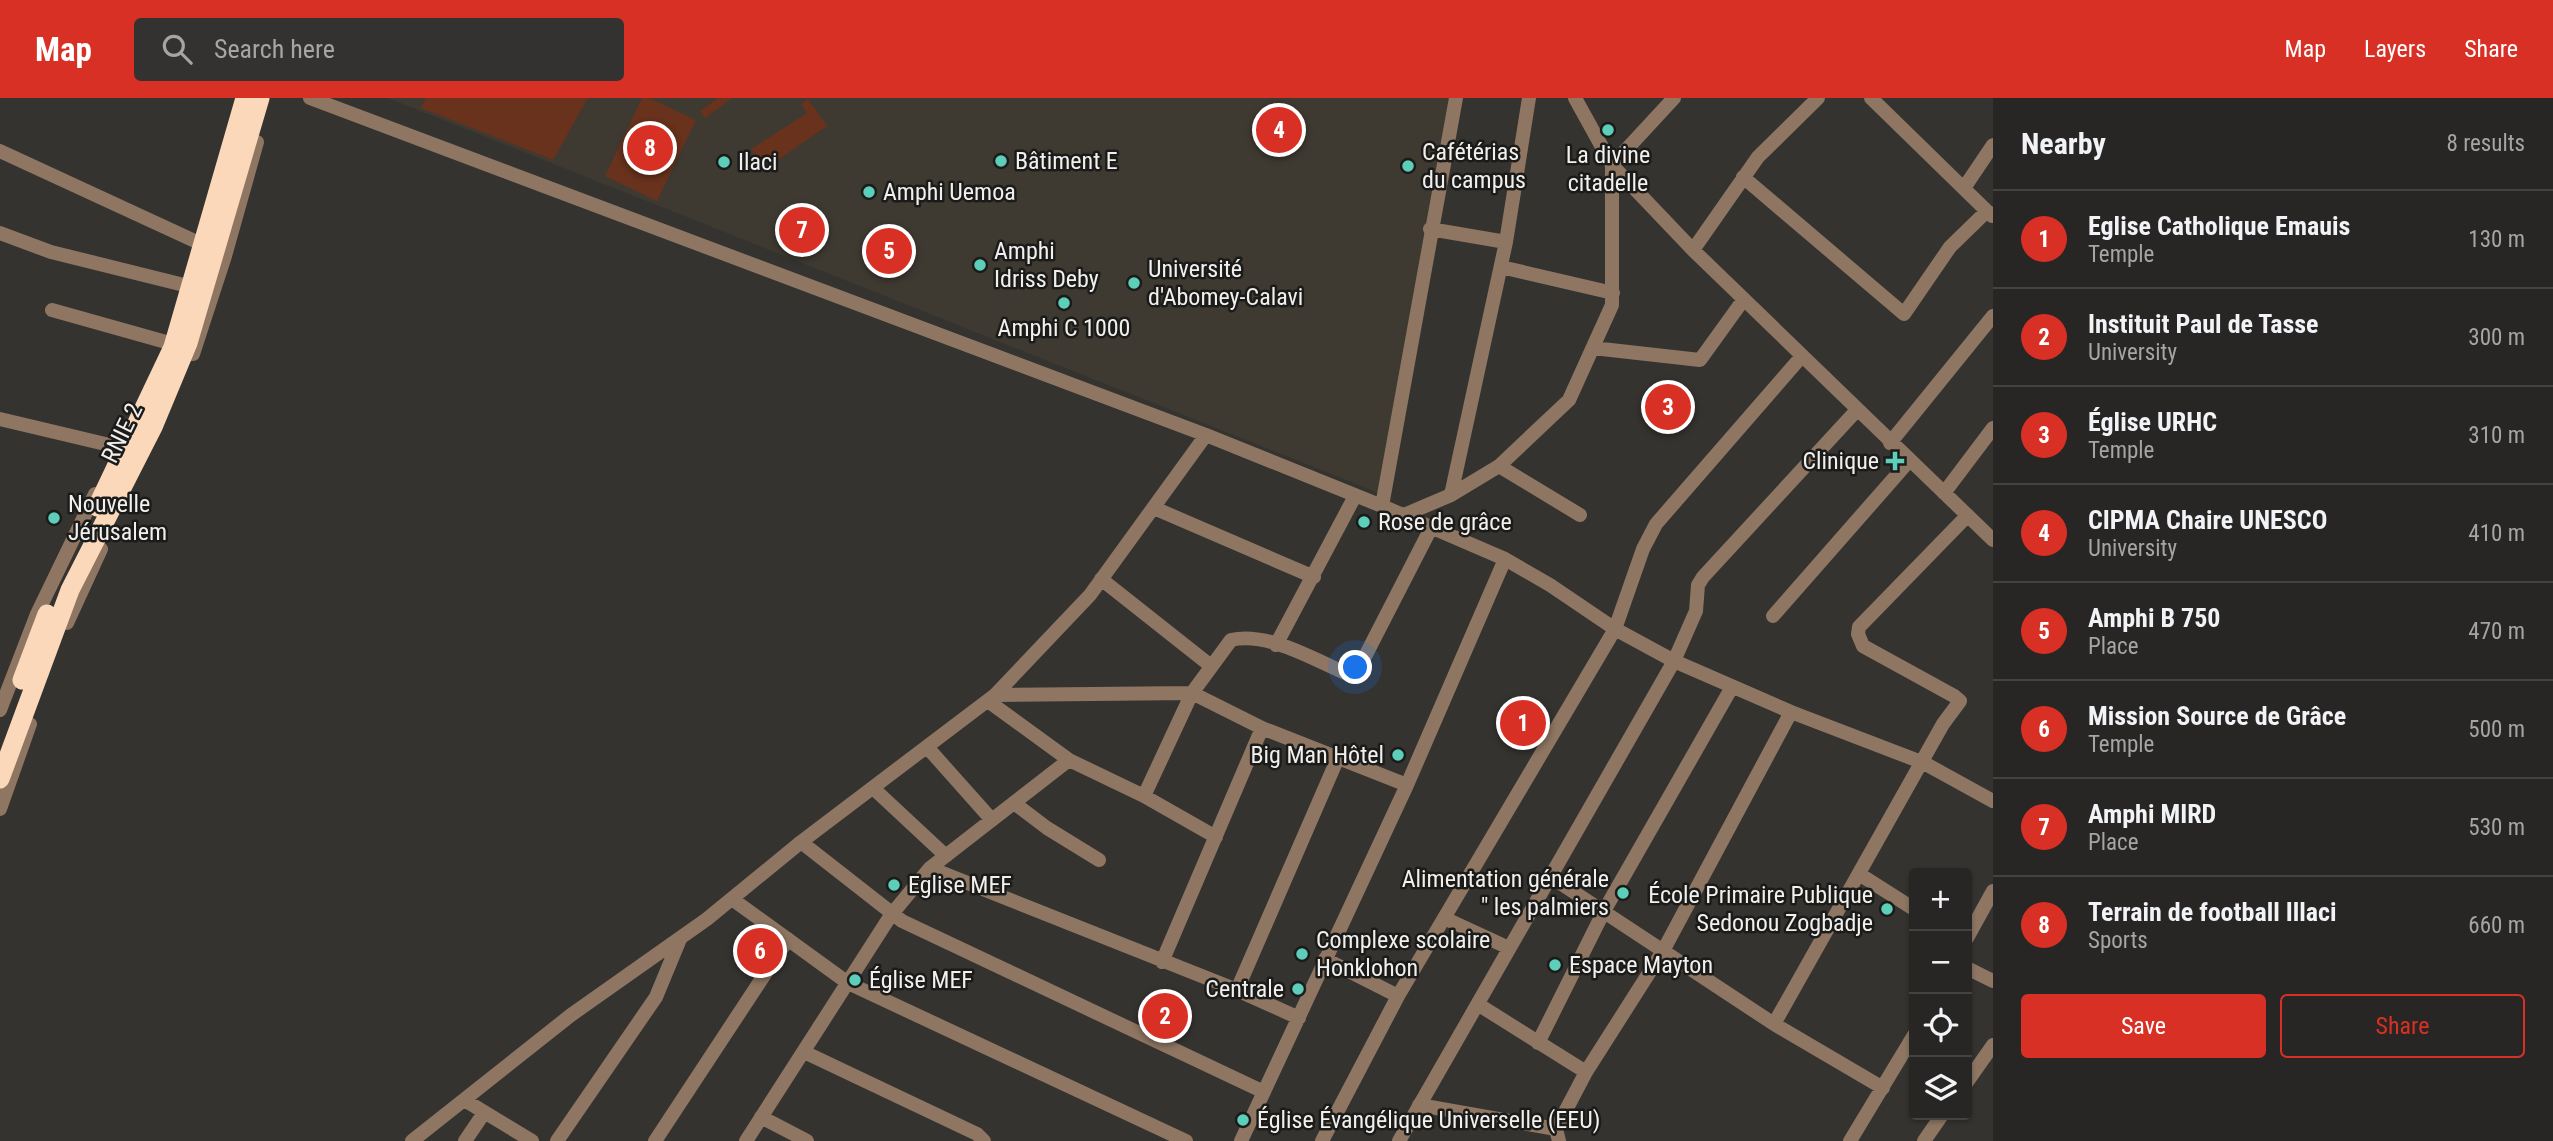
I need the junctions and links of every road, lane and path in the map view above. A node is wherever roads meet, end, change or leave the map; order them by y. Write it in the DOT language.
graph roads {
  1 [pos="236,98"];
  2 [pos="245,98"];
  3 [pos="260,98"];
  4 [pos="269,98"];
  5 [pos="310,98"];
  6 [pos="1456,98"];
  7 [pos="1529,98"];
  8 [pos="1575,98"];
  9 [pos="1674,98"];
  10 [pos="1818,98"];
  11 [pos="1871,98"];
  12 [pos="1993,145"];
  13 [pos="0,151"];
  14 [pos="1612,165"];
  15 [pos="1743,177"];
  16 [pos="1964,188"];
  17 [pos="1990,214"];
  18 [pos="1430,229"];
  19 [pos="0,233"];
  20 [pos="197,242"];
  21 [pos="1506,242"];
  22 [pos="1693,250"];
  23 [pos="1501,267"];
  24 [pos="184,285"];
  25 [pos="1613,293"];
  26 [pos="1745,299"];
  27 [pos="52,310"];
  28 [pos="1993,316"];
  29 [pos="166,342"];
  30 [pos="1593,348"];
  31 [pos="1802,356"];
  32 [pos="1857,410"];
  33 [pos="0,419"];
  34 [pos="1993,428"];
  35 [pos="1206,435"];
  36 [pos="1890,443"];
  37 [pos="118,447"];
  38 [pos="1909,461"];
  39 [pos="1499,466"];
  40 [pos="1944,493"];
  41 [pos="1451,495"];
  42 [pos="1355,496"];
  43 [pos="1382,506"];
  44 [pos="1154,508"];
  45 [pos="1404,515"];
  46 [pos="1580,515"];
  47 [pos="1967,516"];
  48 [pos="1431,528"];
  49 [pos="1993,541"];
  50 [pos="1505,559"];
  51 [pos="1314,577"];
  52 [pos="1101,579"];
  53 [pos="1773,615"];
  54 [pos="1615,629"];
  55 [pos="1276,645"];
  56 [pos="1674,661"];
  57 [pos="1210,666"];
  58 [pos="1732,687"];
  59 [pos="1192,693"];
  60 [pos="991,698"];
  61 [pos="0,710"];
  62 [pos="1791,712"];
  63 [pos="1262,729"];
  64 [pos="0,741"];
  65 [pos="927,747"];
  66 [pos="1069,760"];
  67 [pos="1337,760"];
  68 [pos="1924,763"];
  69 [pos="0,779"];
  70 [pos="1406,785"];
  71 [pos="873,788"];
  72 [pos="1144,796"];
  73 [pos="1993,801"];
  74 [pos="1014,803"];
  75 [pos="0,809"];
  76 [pos="992,820"];
  77 [pos="1216,837"];
  78 [pos="801,842"];
  79 [pos="946,856"];
  80 [pos="1099,860"];
  81 [pos="930,869"];
  82 [pos="1859,874"];
  83 [pos="1550,877"];
  84 [pos="1991,898"];
  85 [pos="732,899"];
  86 [pos="1909,906"];
  87 [pos="1604,911"];
  88 [pos="891,915"];
  89 [pos="1444,918"];
  90 [pos="1971,931"];
  91 [pos="680,939"];
  92 [pos="788,939"];
  93 [pos="1508,948"];
  94 [pos="1663,951"];
  95 [pos="1325,959"];
  96 [pos="1162,962"];
  97 [pos="1972,970"];
  98 [pos="1993,981"];
  99 [pos="849,983"];
  100 [pos="1237,990"];
  101 [pos="1398,996"];
  102 [pos="1479,1005"];
  103 [pos="1298,1018"];
  104 [pos="1774,1024"];
  105 [pos="1538,1043"];
  106 [pos="1909,1044"];
  107 [pos="1993,1045"];
  108 [pos="804,1052"];
  109 [pos="1586,1072"];
  110 [pos="1972,1075"];
  111 [pos="1884,1088"];
  112 [pos="1264,1091"];
  113 [pos="466,1101"];
  114 [pos="1419,1105"];
  115 [pos="484,1113"];
  116 [pos="761,1117"];
  117 [pos="1939,1120"];
  118 [pos="1557,1135"];
  119 [pos="412,1141"];
  120 [pos="465,1141"];
  121 [pos="532,1141"];
  122 [pos="557,1141"];
  123 [pos="655,1141"];
  124 [pos="746,1141"];
  125 [pos="807,1141"];
  126 [pos="984,1141"];
  127 [pos="1186,1141"];
  128 [pos="1241,1141"];
  129 [pos="1322,1141"];
  130 [pos="1399,1141"];
  131 [pos="1850,1141"];
  132 [pos="1924,1141"];
  1 -- 20 [label="street"];
  2 -- 64 [label="highway, RNIE 2 / RNIE 2"];
  3 -- 69 [label="highway, RNIE 2 / RNIE 2"];
  4 -- 75 [label="street"];
  5 -- 35 [label="street"];
  6 -- 18 [label="street"];
  7 -- 21 [label="street"];
  8 -- 14 [label="street"];
  9 -- 14 [label="street"];
  10 -- 15 [label="street"];
  11 -- 16 [label="street"];
  12 -- 16 [label="street"];
  13 -- 20 [label="street"];
  14 -- 22 [label="street"];
  14 -- 25 [label="street"];
  15 -- 17 [label="street"];
  15 -- 22 [label="street"];
  16 -- 17 [label="street"];
  18 -- 21 [label="street"];
  18 -- 43 [label="street"];
  19 -- 24 [label="street"];
  20 -- 24 [label="street"];
  21 -- 23 [label="street"];
  22 -- 26 [label="street"];
  23 -- 25 [label="street"];
  23 -- 41 [label="street"];
  24 -- 29 [label="street"];
  25 -- 30 [label="street"];
  26 -- 30 [label="street"];
  26 -- 31 [label="street"];
  27 -- 29 [label="street"];
  28 -- 36 [label="street"];
  29 -- 37 [label="street"];
  30 -- 39 [label="street"];
  31 -- 32 [label="street"];
  31 -- 54 [label="street"];
  32 -- 36 [label="street"];
  32 -- 56 [label="street"];
  33 -- 37 [label="street"];
  34 -- 40 [label="street"];
  35 -- 42 [label="street"];
  35 -- 44 [label="street"];
  36 -- 38 [label="street"];
  37 -- 61 [label="street"];
  38 -- 40 [label="street"];
  38 -- 53 [label="street"];
  39 -- 41 [label="street"];
  39 -- 46 [label="street"];
  40 -- 47 [label="street"];
  41 -- 45 [label="street"];
  42 -- 43 [label="street"];
  42 -- 51 [label="street"];
  43 -- 45 [label="street"];
  44 -- 51 [label="street"];
  44 -- 52 [label="street"];
  45 -- 48 [label="street"];
  47 -- 49 [label="street"];
  47 -- 68 [label="street"];
  48 -- 50 [label="street"];
  48 -- 55 [label="street"];
  50 -- 54 [label="street"];
  50 -- 70 [label="street"];
  51 -- 55 [label="street"];
  52 -- 57 [label="street"];
  52 -- 60 [label="street"];
  54 -- 56 [label="street"];
  54 -- 89 [label="street"];
  55 -- 57 [label="street"];
  56 -- 58 [label="street"];
  56 -- 83 [label="street"];
  57 -- 59 [label="street"];
  58 -- 62 [label="street"];
  58 -- 87 [label="street"];
  59 -- 60 [label="street"];
  59 -- 63 [label="street"];
  59 -- 72 [label="street"];
  60 -- 65 [label="street"];
  60 -- 66 [label="street"];
  62 -- 68 [label="street"];
  62 -- 94 [label="street"];
  63 -- 67 [label="street"];
  63 -- 77 [label="street"];
  65 -- 71 [label="street"];
  65 -- 76 [label="street"];
  66 -- 72 [label="street"];
  66 -- 74 [label="street"];
  67 -- 70 [label="street"];
  67 -- 100 [label="street"];
  68 -- 73 [label="street"];
  68 -- 82 [label="street"];
  70 -- 95 [label="street"];
  71 -- 78 [label="street"];
  71 -- 79 [label="street"];
  72 -- 77 [label="street"];
  74 -- 76 [label="street"];
  74 -- 80 [label="street"];
  76 -- 79 [label="street"];
  77 -- 96 [label="street"];
  78 -- 85 [label="street"];
  78 -- 88 [label="street"];
  79 -- 81 [label="street"];
  81 -- 88 [label="street"];
  81 -- 96 [label="street"];
  82 -- 86 [label="street"];
  82 -- 104 [label="street"];
  83 -- 87 [label="street"];
  83 -- 93 [label="street"];
  84 -- 90 [label="street"];
  85 -- 91 [label="street"];
  85 -- 92 [label="street"];
  87 -- 94 [label="street"];
  87 -- 105 [label="street"];
  88 -- 99 [label="street"];
  88 -- 112 [label="street"];
  89 -- 93 [label="street"];
  89 -- 101 [label="street"];
  91 -- 113 [label="street"];
  91 -- 122 [label="street"];
  92 -- 99 [label="street"];
  92 -- 123 [label="street"];
  93 -- 102 [label="street"];
  94 -- 104 [label="street"];
  94 -- 109 [label="street"];
  95 -- 101 [label="street"];
  95 -- 103 [label="street"];
  96 -- 100 [label="street"];
  97 -- 98 [label="street"];
  99 -- 108 [label="street"];
  99 -- 127 [label="street"];
  100 -- 103 [label="street"];
  101 -- 129 [label="street"];
  102 -- 105 [label="street"];
  102 -- 114 [label="street"];
  103 -- 112 [label="street"];
  104 -- 111 [label="street"];
  105 -- 109 [label="street"];
  106 -- 111 [label="street"];
  107 -- 110 [label="street"];
  108 -- 116 [label="street"];
  108 -- 126 [label="street"];
  109 -- 118 [label="street"];
  111 -- 131 [label="street"];
  112 -- 128 [label="street"];
  113 -- 115 [label="street"];
  113 -- 119 [label="street"];
  114 -- 118 [label="street"];
  114 -- 130 [label="street"];
  115 -- 120 [label="street"];
  115 -- 121 [label="street"];
  116 -- 124 [label="street"];
  116 -- 125 [label="street"];
  117 -- 132 [label="street"];
}
